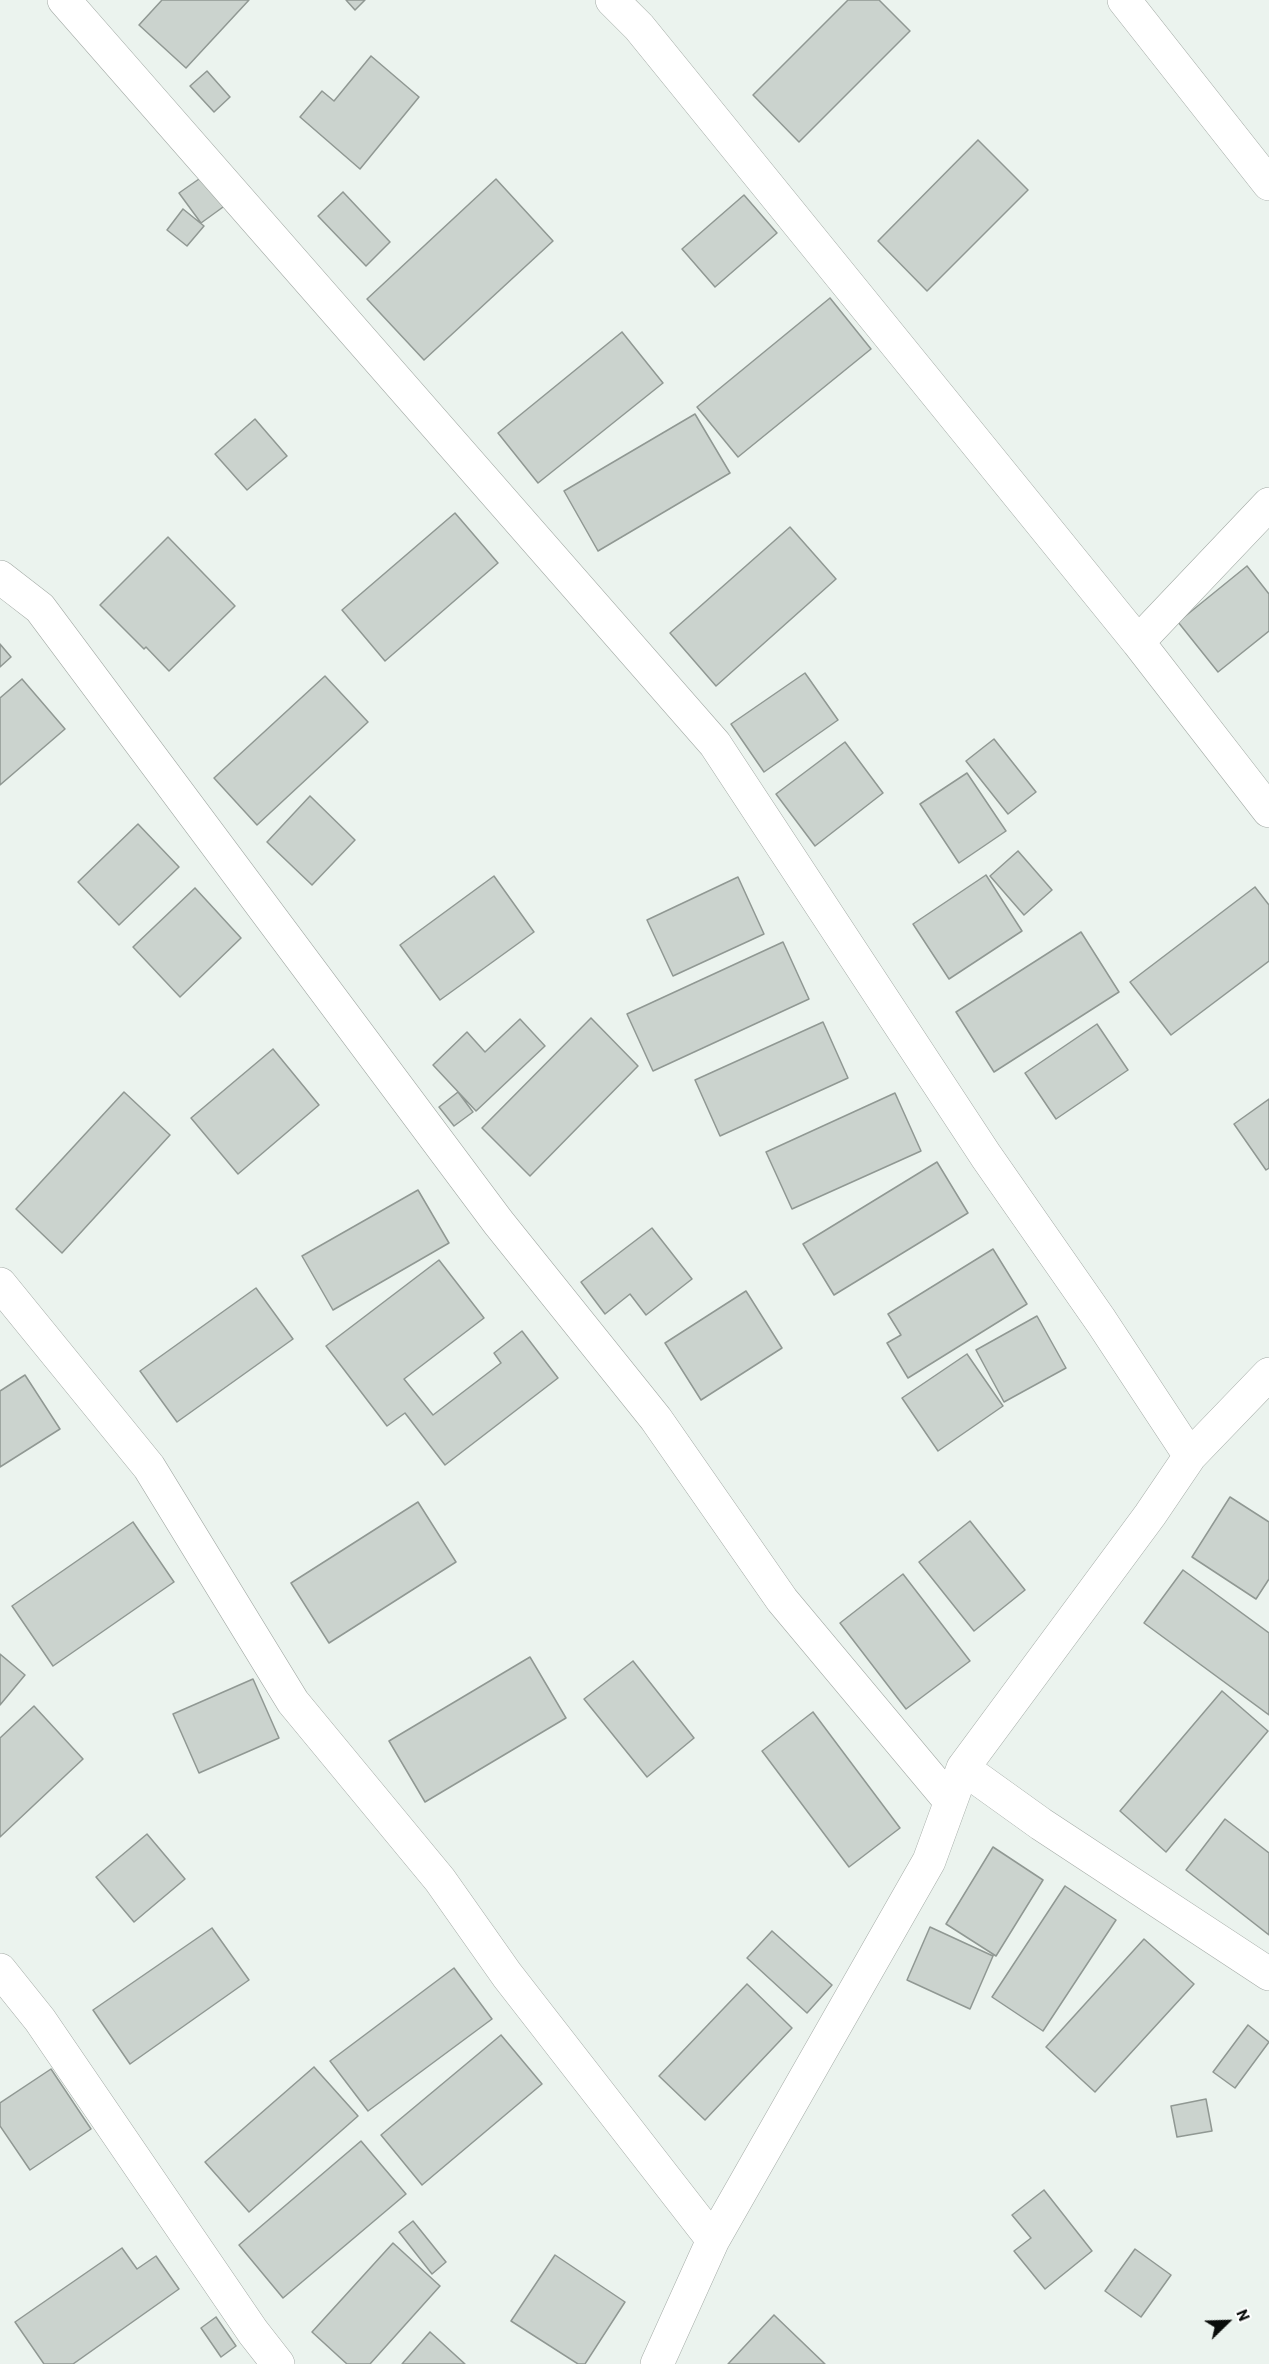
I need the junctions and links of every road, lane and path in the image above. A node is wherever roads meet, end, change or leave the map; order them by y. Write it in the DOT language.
graph roads {
  1 [pos="64,0"];
  2 [pos="612,0"];
  3 [pos="1124,0"];
  4 [pos="1269,184"];
  5 [pos="1269,504"];
  6 [pos="0,578"];
  7 [pos="1137,642"];
  8 [pos="1269,811"];
  9 [pos="0,1284"];
  10 [pos="1269,1374"];
  11 [pos="1190,1456"];
  12 [pos="963,1768"];
  13 [pos="950,1801"];
  14 [pos="0,1970"];
  15 [pos="1269,1974"];
  16 [pos="713,2240"];
  17 [pos="278,2364"];
  18 [pos="657,2364"];
  1 -- 11 [label="street"];
  2 -- 7 [label="street"];
  3 -- 4 [label="street"];
  5 -- 7 [label="street"];
  6 -- 13 [label="street"];
  7 -- 8 [label="street"];
  9 -- 16 [label="street"];
  10 -- 11 [label="street"];
  11 -- 12 [label="street"];
  12 -- 13 [label="street"];
  12 -- 15 [label="street"];
  13 -- 16 [label="street"];
  14 -- 17 [label="street"];
  16 -- 18 [label="street"];
}
